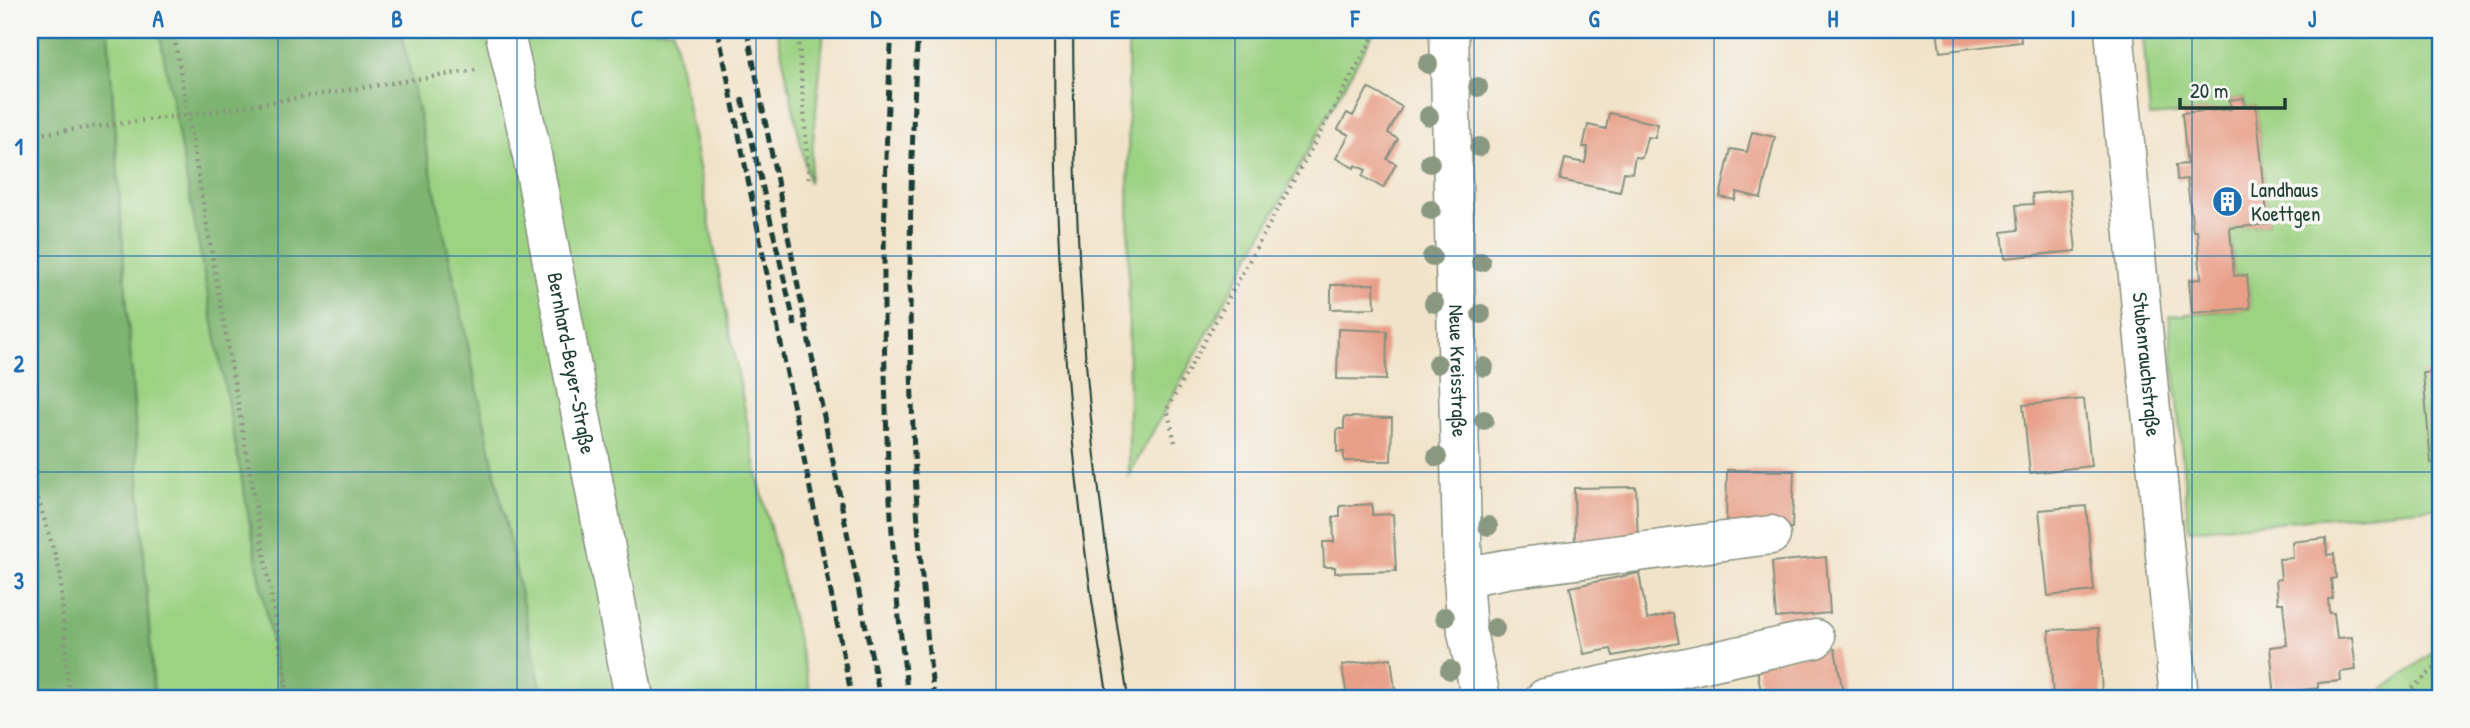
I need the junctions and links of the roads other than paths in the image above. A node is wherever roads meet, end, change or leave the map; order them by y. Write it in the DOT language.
graph roads {
  1 [pos="2114,30"];
  2 [pos="1449,37"];
  3 [pos="508,47"];
  4 [pos="1771,535"];
  5 [pos="1463,577"];
  6 [pos="1815,639"];
  7 [pos="634,698"];
  8 [pos="1481,698"];
  9 [pos="1545,698"];
  10 [pos="2179,698"];
  1 -- 10 [label="street, Stubenrauchstraße"];
  2 -- 5 [label="street, Neue Kreisstraße"];
  3 -- 7 [label="street, Bernhard-Beyer-Straße"];
  4 -- 5 [label="street"];
  5 -- 8 [label="street, Neue Kreisstraße"];
  6 -- 9 [label="street"];
}
